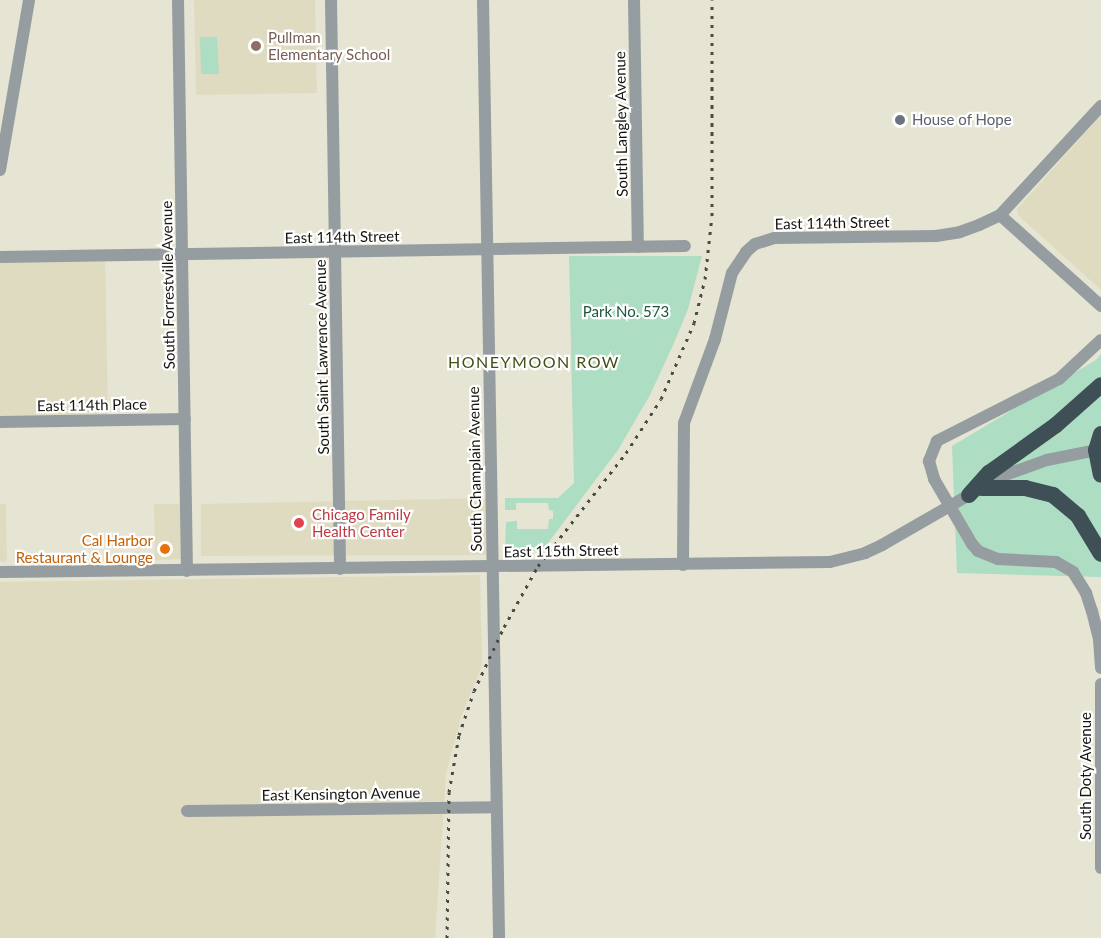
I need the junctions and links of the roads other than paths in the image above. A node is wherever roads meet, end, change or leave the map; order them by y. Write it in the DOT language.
graph roads {
  1 [pos="29,0"];
  2 [pos="178,0"];
  3 [pos="331,0"];
  4 [pos="483,0"];
  5 [pos="634,0"];
  6 [pos="1101,106"];
  7 [pos="0,170"];
  8 [pos="999,215"];
  9 [pos="685,246"];
  10 [pos="638,247"];
  11 [pos="487,249"];
  12 [pos="335,252"];
  13 [pos="182,254"];
  14 [pos="0,257"];
  15 [pos="1101,306"];
  16 [pos="1101,340"];
  17 [pos="1101,385"];
  18 [pos="185,419"];
  19 [pos="0,422"];
  20 [pos="1099,444"];
  21 [pos="1101,475"];
  22 [pos="975,491"];
  23 [pos="949,506"];
  24 [pos="1101,554"];
  25 [pos="684,565"];
  26 [pos="492,567"];
  27 [pos="340,569"];
  28 [pos="187,570"];
  29 [pos="0,572"];
  30 [pos="1101,668"];
  31 [pos="1101,684"];
  32 [pos="496,807"];
  33 [pos="187,811"];
  34 [pos="1101,868"];
  35 [pos="499,938"];
  1 -- 7 [label="street"];
  2 -- 13 [label="street, South Forrestville Avenue"];
  3 -- 12 [label="street, South Saint Lawrence Avenue"];
  4 -- 11 [label="street, South Champlain Avenue"];
  5 -- 10 [label="street, South Langley Avenue"];
  6 -- 8 [label="street"];
  8 -- 15 [label="street"];
  8 -- 25 [label="street, East 114th Street"];
  9 -- 10 [label="street, East 114th Street"];
  10 -- 11 [label="street, East 114th Street"];
  11 -- 12 [label="street, East 114th Street"];
  11 -- 26 [label="street, South Champlain Avenue"];
  12 -- 13 [label="street, East 114th Street"];
  12 -- 27 [label="street, South Saint Lawrence Avenue"];
  13 -- 14 [label="street, East 114th Street"];
  13 -- 18 [label="street, South Forrestville Avenue"];
  16 -- 23 [label="street"];
  17 -- 22 [label="highway"];
  18 -- 19 [label="street, East 114th Place"];
  18 -- 28 [label="street, South Forrestville Avenue"];
  20 -- 21 [label="highway"];
  20 -- 22 [label="street, East 115th Street"];
  22 -- 23 [label="street, East 115th Street"];
  22 -- 24 [label="highway"];
  23 -- 25 [label="street, East 115th Street"];
  23 -- 30 [label="street"];
  25 -- 26 [label="street, East 115th Street"];
  26 -- 27 [label="street, East 115th Street"];
  26 -- 32 [label="street, South Champlain Avenue"];
  27 -- 28 [label="street, East 115th Street"];
  28 -- 29 [label="street, East 115th Street"];
  31 -- 34 [label="street, South Doty Avenue"];
  32 -- 33 [label="street, East Kensington Avenue"];
  32 -- 35 [label="street, South Champlain Avenue"];
}
